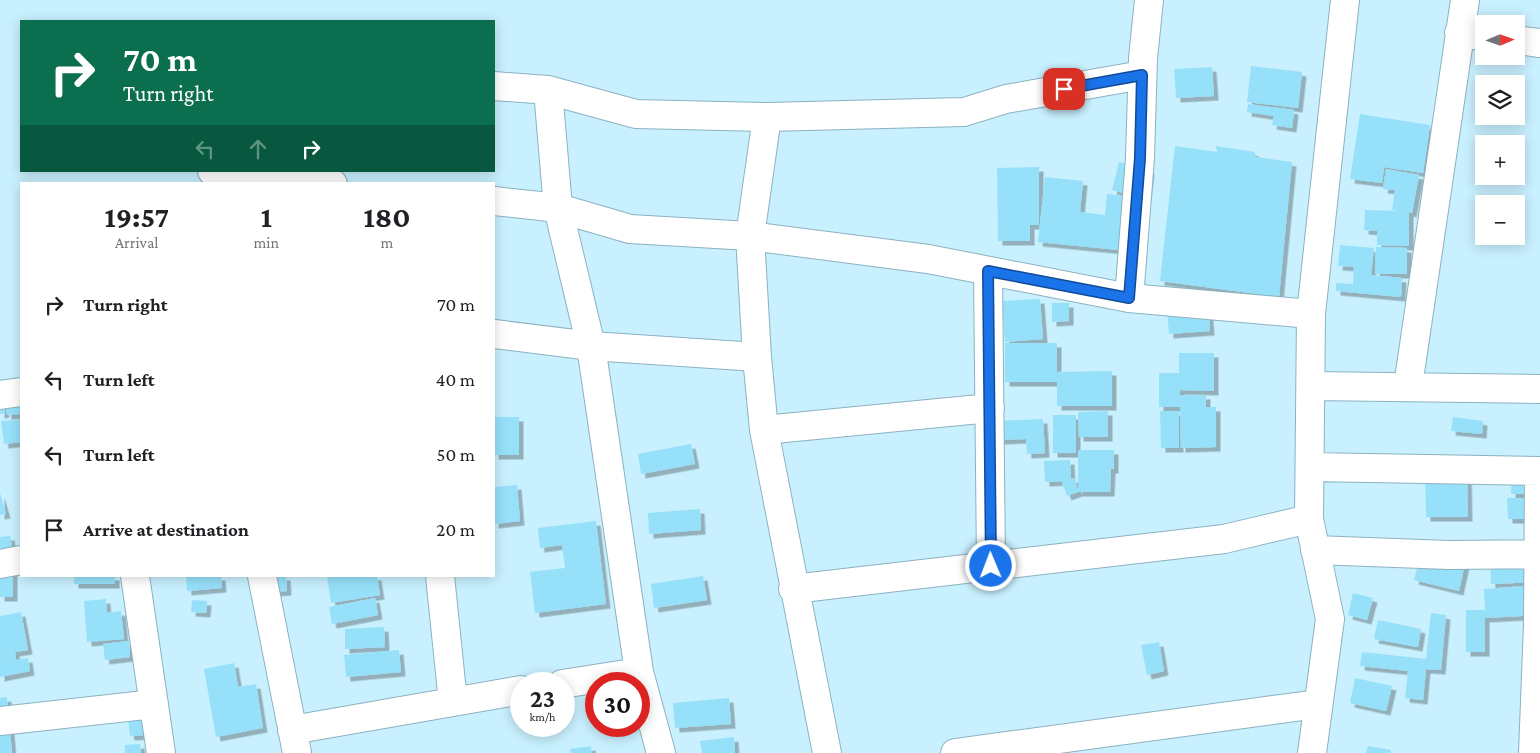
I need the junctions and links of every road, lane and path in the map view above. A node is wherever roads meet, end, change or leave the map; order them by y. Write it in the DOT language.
graph roads {
  1 [pos="1149,0"];
  2 [pos="1465,0"];
  3 [pos="1337,1"];
  4 [pos="1471,35"];
  5 [pos="1525,41"];
  6 [pos="1540,43"];
  7 [pos="1142,75"];
  8 [pos="495,86"];
  9 [pos="548,90"];
  10 [pos="767,117"];
  11 [pos="221,172"];
  12 [pos="314,182"];
  13 [pos="495,201"];
  14 [pos="558,208"];
  15 [pos="750,236"];
  16 [pos="988,271"];
  17 [pos="1129,298"];
  18 [pos="1311,314"];
  19 [pos="495,334"];
  20 [pos="591,346"];
  21 [pos="757,357"];
  22 [pos="1312,386"];
  23 [pos="1408,386"];
  24 [pos="1540,389"];
  25 [pos="20,392"];
  26 [pos="0,395"];
  27 [pos="990,408"];
  28 [pos="764,430"];
  29 [pos="1310,467"];
  30 [pos="1539,471"];
  31 [pos="1309,519"];
  32 [pos="1315,550"];
  33 [pos="1538,554"];
  34 [pos="20,560"];
  35 [pos="0,564"];
  36 [pos="991,566"];
  37 [pos="135,577"];
  38 [pos="262,577"];
  39 [pos="440,577"];
  40 [pos="793,589"];
  41 [pos="639,672"];
  42 [pos="510,692"];
  43 [pos="453,702"];
  44 [pos="154,704"];
  45 [pos="1318,704"];
  46 [pos="650,712"];
  47 [pos="0,721"];
  48 [pos="294,741"];
  49 [pos="161,753"];
  50 [pos="661,753"];
  51 [pos="827,753"];
  52 [pos="955,753"];
  53 [pos="1312,753"];
  54 [pos="1533,753"];
  1 -- 7 [label="street"];
  2 -- 4 [label="street"];
  3 -- 18 [label="street"];
  4 -- 23 [label="street"];
  5 -- 6 [label="street"];
  7 -- 10 [label="street"];
  7 -- 17 [label="street"];
  8 -- 9 [label="street"];
  9 -- 10 [label="street"];
  9 -- 14 [label="street"];
  10 -- 15 [label="street"];
  11 -- 12 [label="street"];
  13 -- 14 [label="street"];
  14 -- 15 [label="street"];
  14 -- 20 [label="street"];
  15 -- 16 [label="street"];
  15 -- 21 [label="street"];
  16 -- 17 [label="street"];
  16 -- 27 [label="street"];
  17 -- 18 [label="street"];
  18 -- 22 [label="street"];
  19 -- 20 [label="street"];
  20 -- 21 [label="street"];
  20 -- 41 [label="street"];
  21 -- 28 [label="street"];
  22 -- 23 [label="street"];
  22 -- 29 [label="street"];
  23 -- 24 [label="street"];
  25 -- 26 [label="street"];
  27 -- 28 [label="street"];
  27 -- 36 [label="street"];
  28 -- 40 [label="street"];
  29 -- 30 [label="street"];
  29 -- 31 [label="street"];
  30 -- 33 [label="street"];
  31 -- 32 [label="street"];
  31 -- 36 [label="street"];
  32 -- 33 [label="street"];
  32 -- 45 [label="street"];
  33 -- 54 [label="street"];
  34 -- 35 [label="street"];
  36 -- 40 [label="street"];
  37 -- 44 [label="street"];
  38 -- 48 [label="street"];
  39 -- 43 [label="street"];
  40 -- 51 [label="street"];
  42 -- 43 [label="street"];
  43 -- 48 [label="street"];
  44 -- 47 [label="street"];
  44 -- 49 [label="street"];
  45 -- 52 [label="street"];
  45 -- 53 [label="street"];
  46 -- 50 [label="street"];
}
